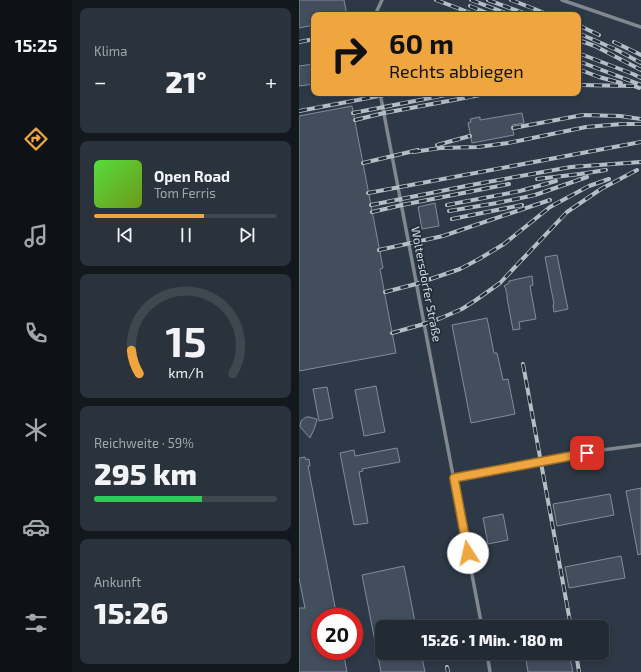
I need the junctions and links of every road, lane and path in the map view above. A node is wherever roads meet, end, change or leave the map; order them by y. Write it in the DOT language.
graph roads {
  1 [pos="382,0"];
  2 [pos="561,0"];
  3 [pos="376,12"];
  4 [pos="641,27"];
  5 [pos="381,96"];
  6 [pos="641,445"];
  7 [pos="454,478"];
  8 [pos="481,620"];
  9 [pos="488,660"];
  10 [pos="490,672"];
  1 -- 3 [label="lane"];
  2 -- 4 [label="lane"];
  5 -- 7 [label="lane, Woltersdorfer Straße"];
  6 -- 7 [label="lane"];
  7 -- 8 [label="lane, Woltersdorfer Straße"];
  9 -- 10 [label="lane"];
}
